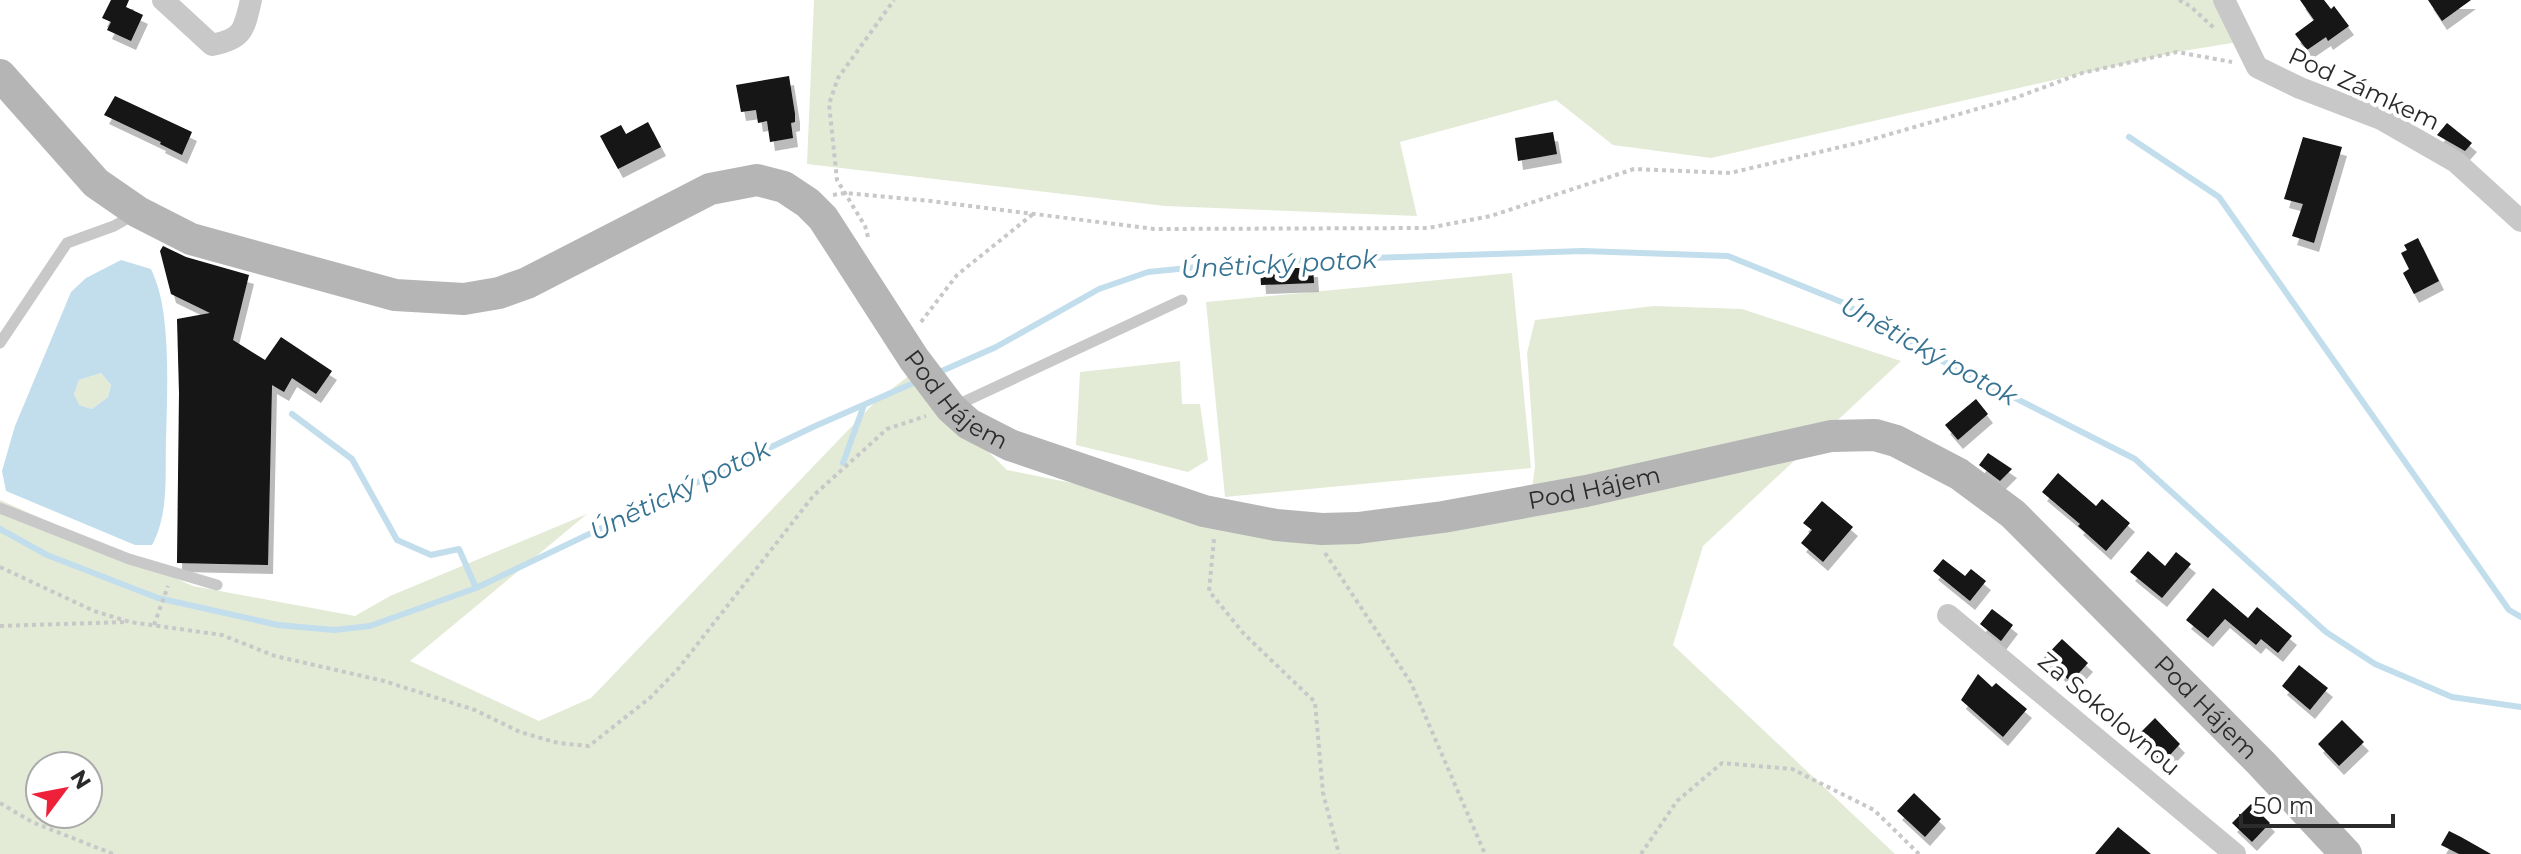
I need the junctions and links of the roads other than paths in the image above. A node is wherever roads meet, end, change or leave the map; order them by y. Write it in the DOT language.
graph roads {
  1 [pos="163,0"];
  2 [pos="251,0"];
  3 [pos="2224,0"];
  4 [pos="0,75"];
  5 [pos="138,212"];
  6 [pos="2521,221"];
  7 [pos="1182,300"];
  8 [pos="0,343"];
  9 [pos="942,404"];
  10 [pos="0,508"];
  11 [pos="217,585"];
  12 [pos="1948,615"];
  13 [pos="2333,849"];
  14 [pos="2235,854"];
  1 -- 2 [label="street"];
  3 -- 6 [label="street, Pod Zámkem"];
  4 -- 5 [label="street"];
  5 -- 8 [label="lane"];
  5 -- 9 [label="street, Pod Hájem"];
  7 -- 9 [label="lane"];
  9 -- 13 [label="street, Pod Hájem"];
  10 -- 11 [label="lane"];
  12 -- 14 [label="street, Za Sokolovnou"];
}
